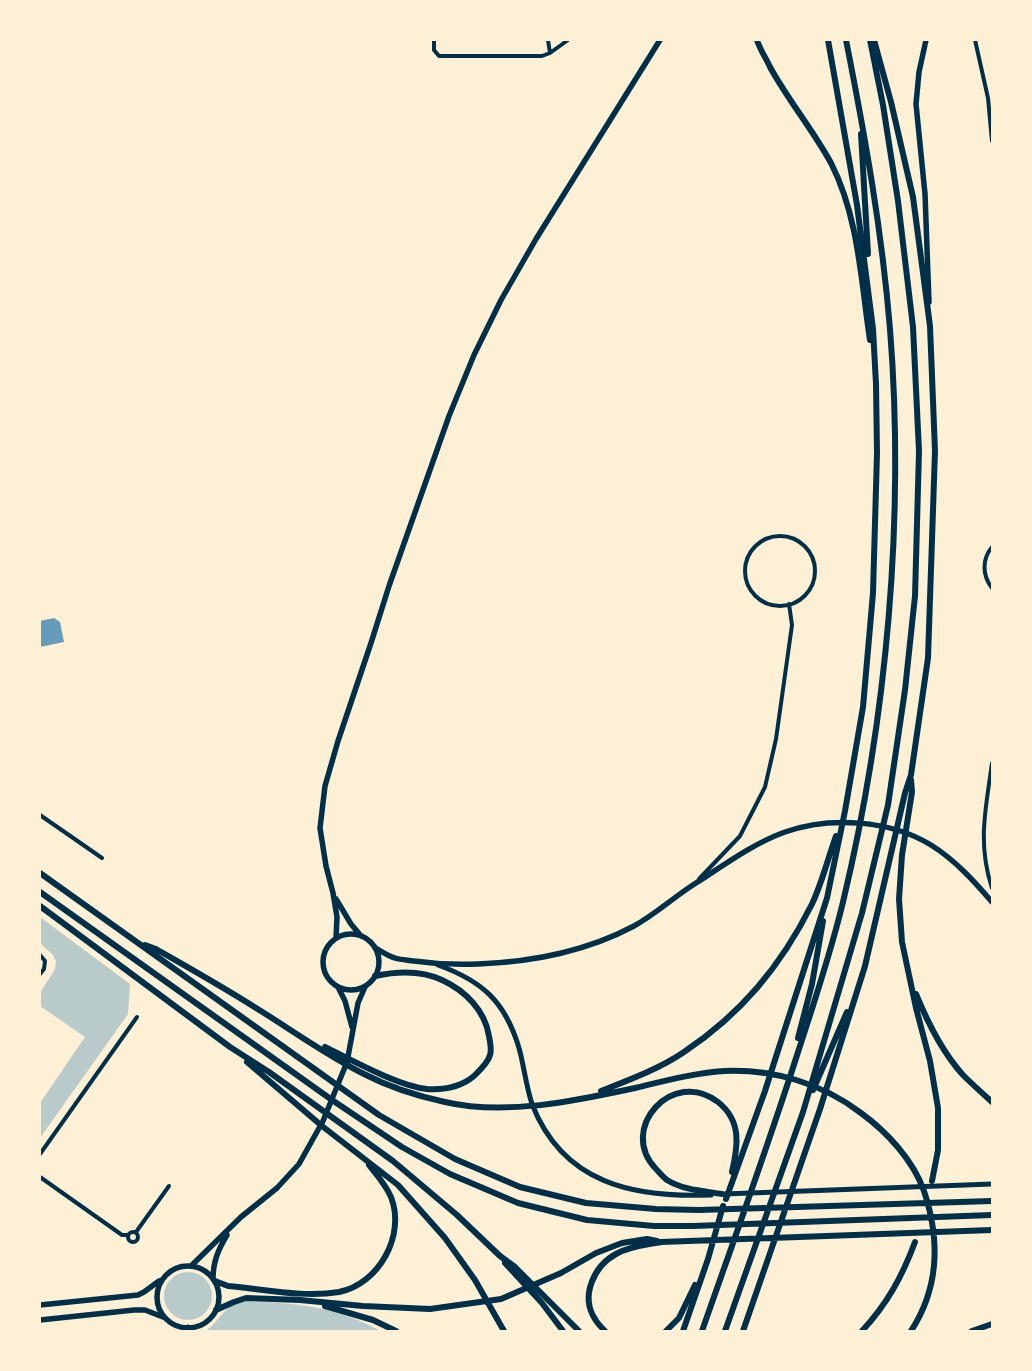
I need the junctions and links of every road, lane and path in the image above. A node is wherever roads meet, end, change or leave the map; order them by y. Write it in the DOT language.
graph roads {
  1 [pos="434,40"];
  2 [pos="548,40"];
  3 [pos="568,40"];
  4 [pos="660,40"];
  5 [pos="757,40"];
  6 [pos="828,40"];
  7 [pos="846,40"];
  8 [pos="870,40"];
  9 [pos="874,40"];
  10 [pos="926,40"];
  11 [pos="975,40"];
  12 [pos="550,53"];
  13 [pos="860,110"];
  14 [pos="992,140"];
  15 [pos="869,292"];
  16 [pos="930,326"];
  17 [pos="876,384"];
  18 [pos="992,547"];
  19 [pos="992,588"];
  20 [pos="789,604"];
  21 [pos="992,763"];
  22 [pos="911,775"];
  23 [pos="991,776"];
  24 [pos="844,811"];
  25 [pos="40,815"];
  26 [pos="102,858"];
  27 [pos="40,874"];
  28 [pos="695,883"];
  29 [pos="992,888"];
  30 [pos="40,892"];
  31 [pos="333,893"];
  32 [pos="827,898"];
  33 [pos="992,902"];
  34 [pos="40,906"];
  35 [pos="361,936"];
  36 [pos="336,938"];
  37 [pos="139,943"];
  38 [pos="375,948"];
  39 [pos="40,955"];
  40 [pos="435,964"];
  41 [pos="866,966"];
  42 [pos="40,974"];
  43 [pos="375,976"];
  44 [pos="911,981"];
  45 [pos="338,987"];
  46 [pos="365,987"];
  47 [pos="137,1017"];
  48 [pos="353,1029"];
  49 [pos="303,1038"];
  50 [pos="230,1047"];
  51 [pos="584,1098"];
  52 [pos="783,1100"];
  53 [pos="992,1102"];
  54 [pos="803,1112"];
  55 [pos="40,1154"];
  56 [pos="362,1156"];
  57 [pos="40,1177"];
  58 [pos="932,1181"];
  59 [pos="992,1184"];
  60 [pos="169,1186"];
  61 [pos="724,1196"];
  62 [pos="992,1201"];
  63 [pos="992,1215"];
  64 [pos="230,1229"];
  65 [pos="992,1230"];
  66 [pos="136,1232"];
  67 [pos="128,1235"];
  68 [pos="661,1242"];
  69 [pos="915,1242"];
  70 [pos="708,1259"];
  71 [pos="191,1266"];
  72 [pos="162,1278"];
  73 [pos="214,1280"];
  74 [pos="300,1300"];
  75 [pos="545,1302"];
  76 [pos="40,1305"];
  77 [pos="216,1310"];
  78 [pos="163,1316"];
  79 [pos="40,1320"];
  80 [pos="992,1324"];
  81 [pos="502,1328"];
  82 [pos="188,1329"];
  83 [pos="396,1331"];
  84 [pos="563,1331"];
  85 [pos="579,1331"];
  86 [pos="605,1331"];
  87 [pos="666,1331"];
  88 [pos="683,1331"];
  89 [pos="702,1331"];
  90 [pos="725,1331"];
  91 [pos="743,1331"];
  92 [pos="862,1331"];
  93 [pos="911,1331"];
  94 [pos="972,1331"];
  1 -- 12 [label="street"];
  2 -- 12 [label="street"];
  3 -- 12 [label="street"];
  4 -- 31 [label="main road"];
  5 -- 17 [label="highway"];
  6 -- 15 [label="highway"];
  7 -- 13 [label="highway"];
  8 -- 54 [label="highway"];
  9 -- 16 [label="highway"];
  10 -- 16 [label="main road"];
  11 -- 14 [label="street"];
  13 -- 15 [label="highway"];
  13 -- 52 [label="highway"];
  15 -- 17 [label="highway"];
  16 -- 22 [label="highway"];
  17 -- 24 [label="highway"];
  18 -- 19 [label="street"];
  20 -- 20 [label="street"];
  20 -- 28 [label="street"];
  21 -- 23 [label="street"];
  22 -- 41 [label="highway"];
  22 -- 44 [label="highway"];
  23 -- 29 [label="street"];
  24 -- 32 [label="highway"];
  24 -- 51 [label="highway"];
  25 -- 26 [label="street"];
  27 -- 37 [label="highway"];
  28 -- 33 [label="main road"];
  28 -- 40 [label="main road"];
  30 -- 63 [label="highway"];
  31 -- 35 [label="main road"];
  31 -- 36 [label="main road"];
  32 -- 52 [label="highway"];
  32 -- 61 [label="highway"];
  34 -- 50 [label="highway"];
  35 -- 36 [label="main road"];
  35 -- 38 [label="main road"];
  36 -- 45 [label="main road"];
  37 -- 49 [label="highway"];
  37 -- 62 [label="highway"];
  38 -- 40 [label="main road"];
  38 -- 43 [label="main road"];
  39 -- 42 [label="street"];
  40 -- 61 [label="main road"];
  41 -- 54 [label="highway"];
  41 -- 91 [label="highway"];
  43 -- 46 [label="main road"];
  43 -- 49 [label="highway"];
  44 -- 53 [label="highway"];
  44 -- 58 [label="highway"];
  45 -- 46 [label="main road"];
  45 -- 48 [label="main road"];
  46 -- 48 [label="main road"];
  47 -- 55 [label="street"];
  48 -- 64 [label="main road"];
  49 -- 51 [label="highway"];
  50 -- 56 [label="highway"];
  50 -- 75 [label="highway"];
  51 -- 93 [label="highway"];
  52 -- 89 [label="highway"];
  54 -- 90 [label="highway"];
  56 -- 73 [label="highway"];
  56 -- 81 [label="highway"];
  57 -- 67 [label="street"];
  59 -- 61 [label="main road"];
  60 -- 66 [label="street"];
  61 -- 61 [label="highway"];
  61 -- 70 [label="highway"];
  64 -- 71 [label="main road"];
  64 -- 73 [label="main road"];
  65 -- 68 [label="highway"];
  66 -- 67 [label="street"];
  66 -- 67 [label="street"];
  68 -- 74 [label="highway"];
  68 -- 86 [label="highway"];
  69 -- 92 [label="highway"];
  70 -- 87 [label="highway"];
  70 -- 88 [label="highway"];
  71 -- 72 [label="main road"];
  71 -- 73 [label="main road"];
  72 -- 76 [label="main road"];
  72 -- 78 [label="main road"];
  73 -- 77 [label="main road"];
  74 -- 77 [label="highway"];
  74 -- 83 [label="highway"];
  75 -- 84 [label="highway"];
  75 -- 85 [label="highway"];
  77 -- 82 [label="main road"];
  78 -- 79 [label="main road"];
  78 -- 82 [label="main road"];
  80 -- 94 [label="highway"];
}
